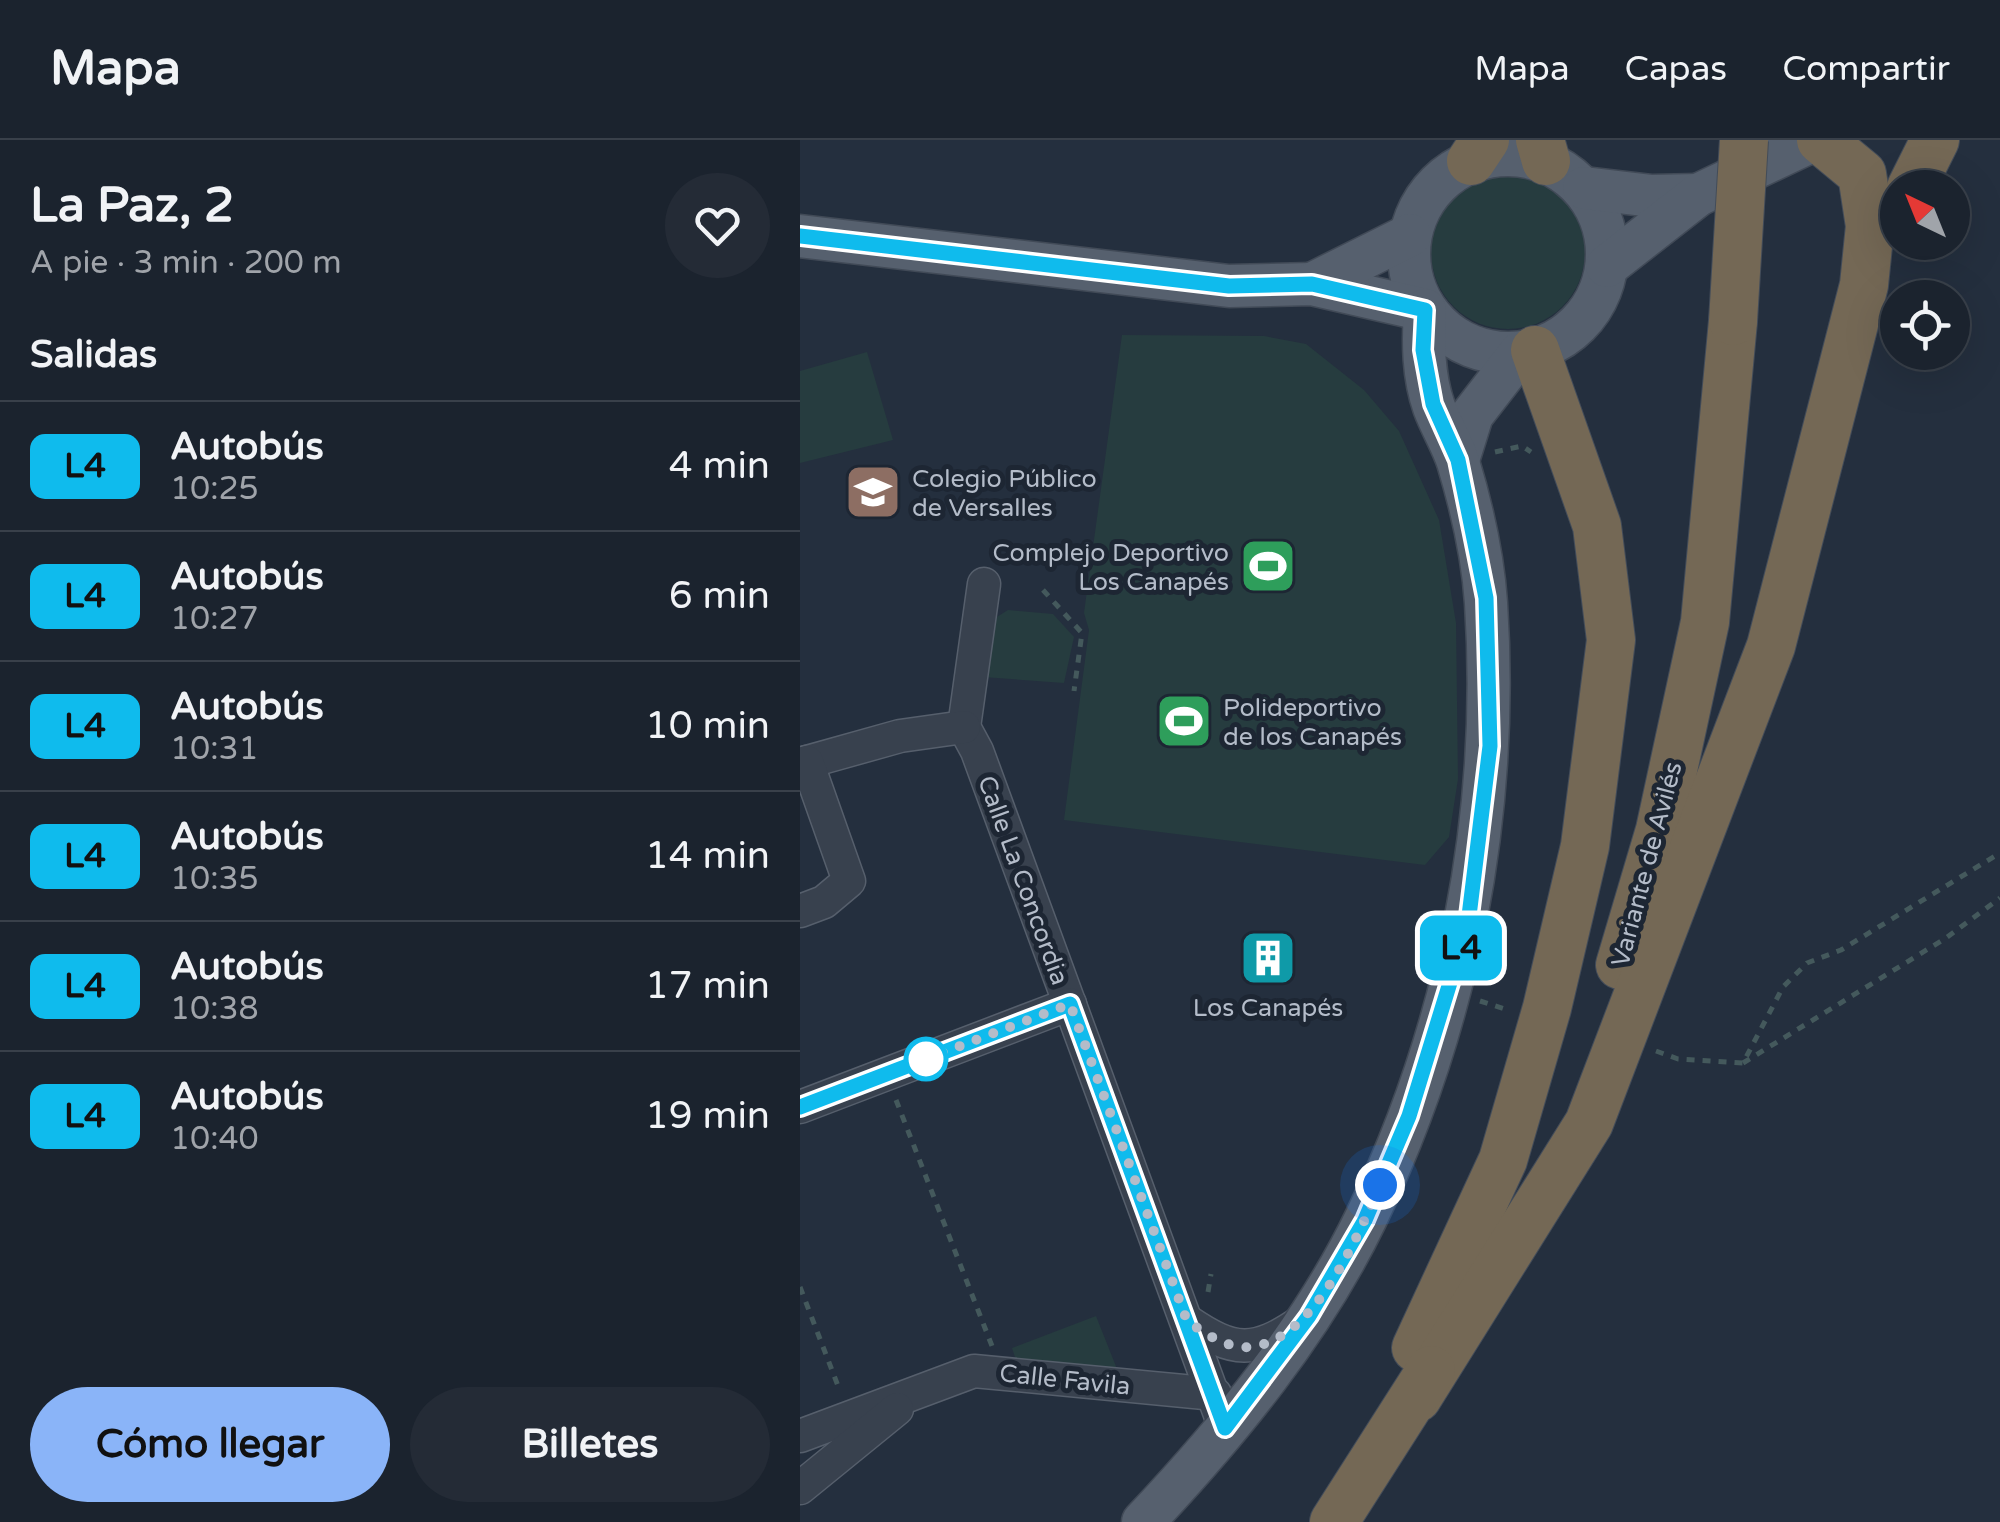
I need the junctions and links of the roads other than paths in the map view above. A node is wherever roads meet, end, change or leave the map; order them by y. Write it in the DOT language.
graph roads {
  1 [pos="1744,140"];
  2 [pos="1817,140"];
  3 [pos="1936,140"];
  4 [pos="1478,150"];
  5 [pos="1556,163"];
  6 [pos="1920,170"];
  7 [pos="1698,195"];
  8 [pos="1410,235"];
  9 [pos="800,236"];
  10 [pos="1880,253"];
  11 [pos="1607,266"];
  12 [pos="1312,284"];
  13 [pos="1864,285"];
  14 [pos="1425,310"];
  15 [pos="1527,352"];
  16 [pos="1458,460"];
  17 [pos="984,584"];
  18 [pos="964,727"];
  19 [pos="804,763"];
  20 [pos="800,910"];
  21 [pos="1070,1004"];
  22 [pos="800,1107"];
  23 [pos="1309,1316"];
  24 [pos="1187,1321"];
  25 [pos="918,1392"];
  26 [pos="1417,1398"];
  27 [pos="1220,1411"];
  28 [pos="800,1436"];
  29 [pos="800,1488"];
  30 [pos="1143,1522"];
  31 [pos="1309,1522"];
  32 [pos="1334,1522"];
  1 -- 26 [label="highway, Variante de Avilés, bridge"];
  2 -- 7 [label="main road"];
  2 -- 13 [label="highway"];
  3 -- 6 [label="highway"];
  4 -- 5 [label="main road"];
  4 -- 8 [label="main road"];
  5 -- 7 [label="main road"];
  5 -- 11 [label="main road"];
  7 -- 11 [label="main road"];
  8 -- 12 [label="main road"];
  8 -- 14 [label="main road"];
  9 -- 12 [label="main road"];
  10 -- 13 [label="highway"];
  11 -- 15 [label="main road"];
  12 -- 14 [label="main road"];
  13 -- 26 [label="highway"];
  14 -- 15 [label="main road"];
  14 -- 16 [label="main road"];
  15 -- 16 [label="main road"];
  15 -- 31 [label="highway"];
  16 -- 23 [label="main road"];
  17 -- 18 [label="street"];
  18 -- 19 [label="street"];
  18 -- 21 [label="street, Calle La Concordia"];
  19 -- 20 [label="street"];
  21 -- 22 [label="street"];
  21 -- 24 [label="street, Calle La Concordia"];
  23 -- 24 [label="street"];
  23 -- 27 [label="main road"];
  24 -- 27 [label="street, Calle La Concordia"];
  25 -- 27 [label="street, Calle Favila"];
  25 -- 28 [label="street, Calle Favila"];
  25 -- 29 [label="street, Calle Favila"];
  26 -- 32 [label="highway, Variante de Avilés"];
  27 -- 30 [label="main road"];
}
